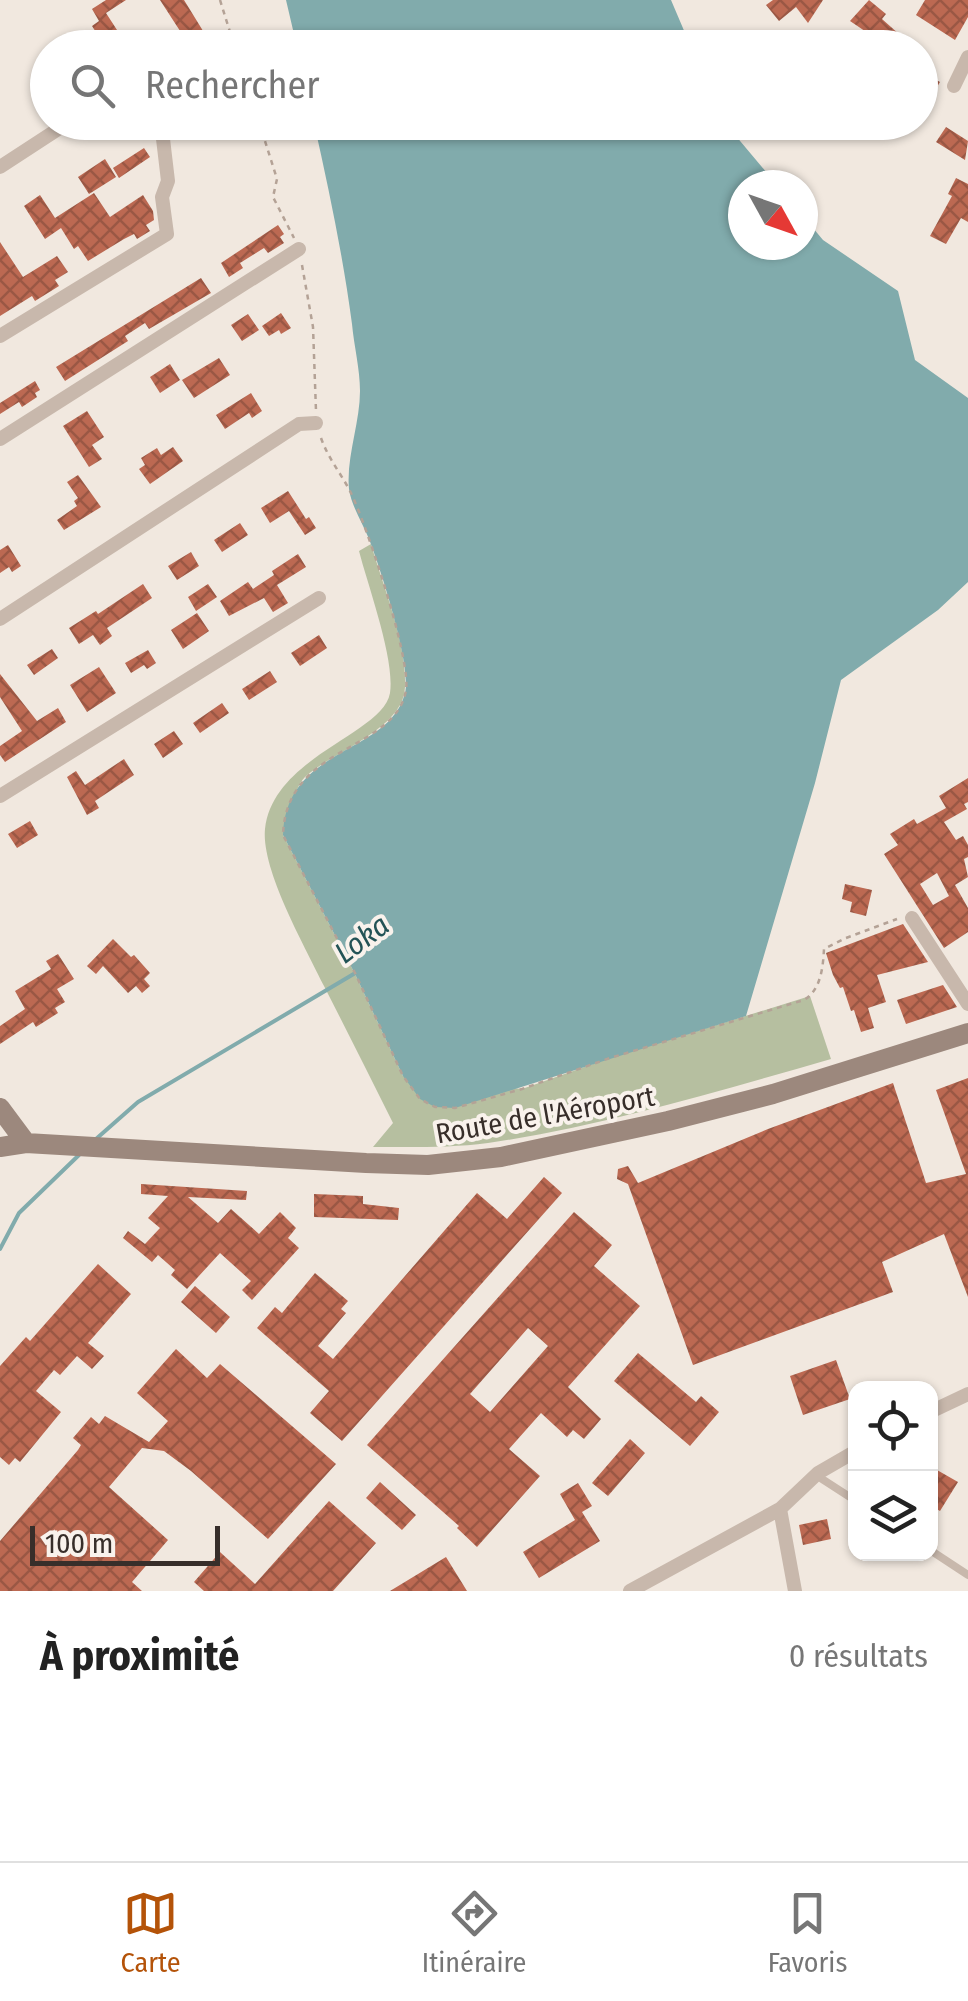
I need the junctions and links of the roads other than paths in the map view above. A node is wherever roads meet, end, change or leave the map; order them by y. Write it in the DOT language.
graph roads {
  1 [pos="968,56"];
  2 [pos="954,86"];
  3 [pos="41,140"];
  4 [pos="163,140"];
  5 [pos="0,166"];
  6 [pos="299,248"];
  7 [pos="0,336"];
  8 [pos="316,423"];
  9 [pos="0,439"];
  10 [pos="320,598"];
  11 [pos="0,620"];
  12 [pos="0,796"];
  13 [pos="912,918"];
  14 [pos="968,1004"];
  15 [pos="968,1032"];
  16 [pos="0,1108"];
  17 [pos="26,1143"];
  18 [pos="0,1147"];
  19 [pos="968,1394"];
  20 [pos="938,1408"];
  21 [pos="848,1456"];
  22 [pos="822,1479"];
  23 [pos="848,1496"];
  24 [pos="780,1509"];
  25 [pos="938,1555"];
  26 [pos="968,1575"];
  27 [pos="636,1590"];
  28 [pos="796,1591"];
  1 -- 2 [label="street"];
  3 -- 5 [label="street"];
  4 -- 7 [label="street"];
  6 -- 9 [label="street"];
  8 -- 11 [label="street"];
  10 -- 12 [label="street"];
  13 -- 14 [label="street"];
  15 -- 17 [label="main road, Route de l'Aéroport"];
  16 -- 17 [label="main road"];
  17 -- 18 [label="main road, Route de l'Aéroport"];
  19 -- 20 [label="street"];
  21 -- 24 [label="street"];
  22 -- 23 [label="lane"];
  24 -- 27 [label="street"];
  24 -- 28 [label="street"];
  25 -- 26 [label="lane"];
}
